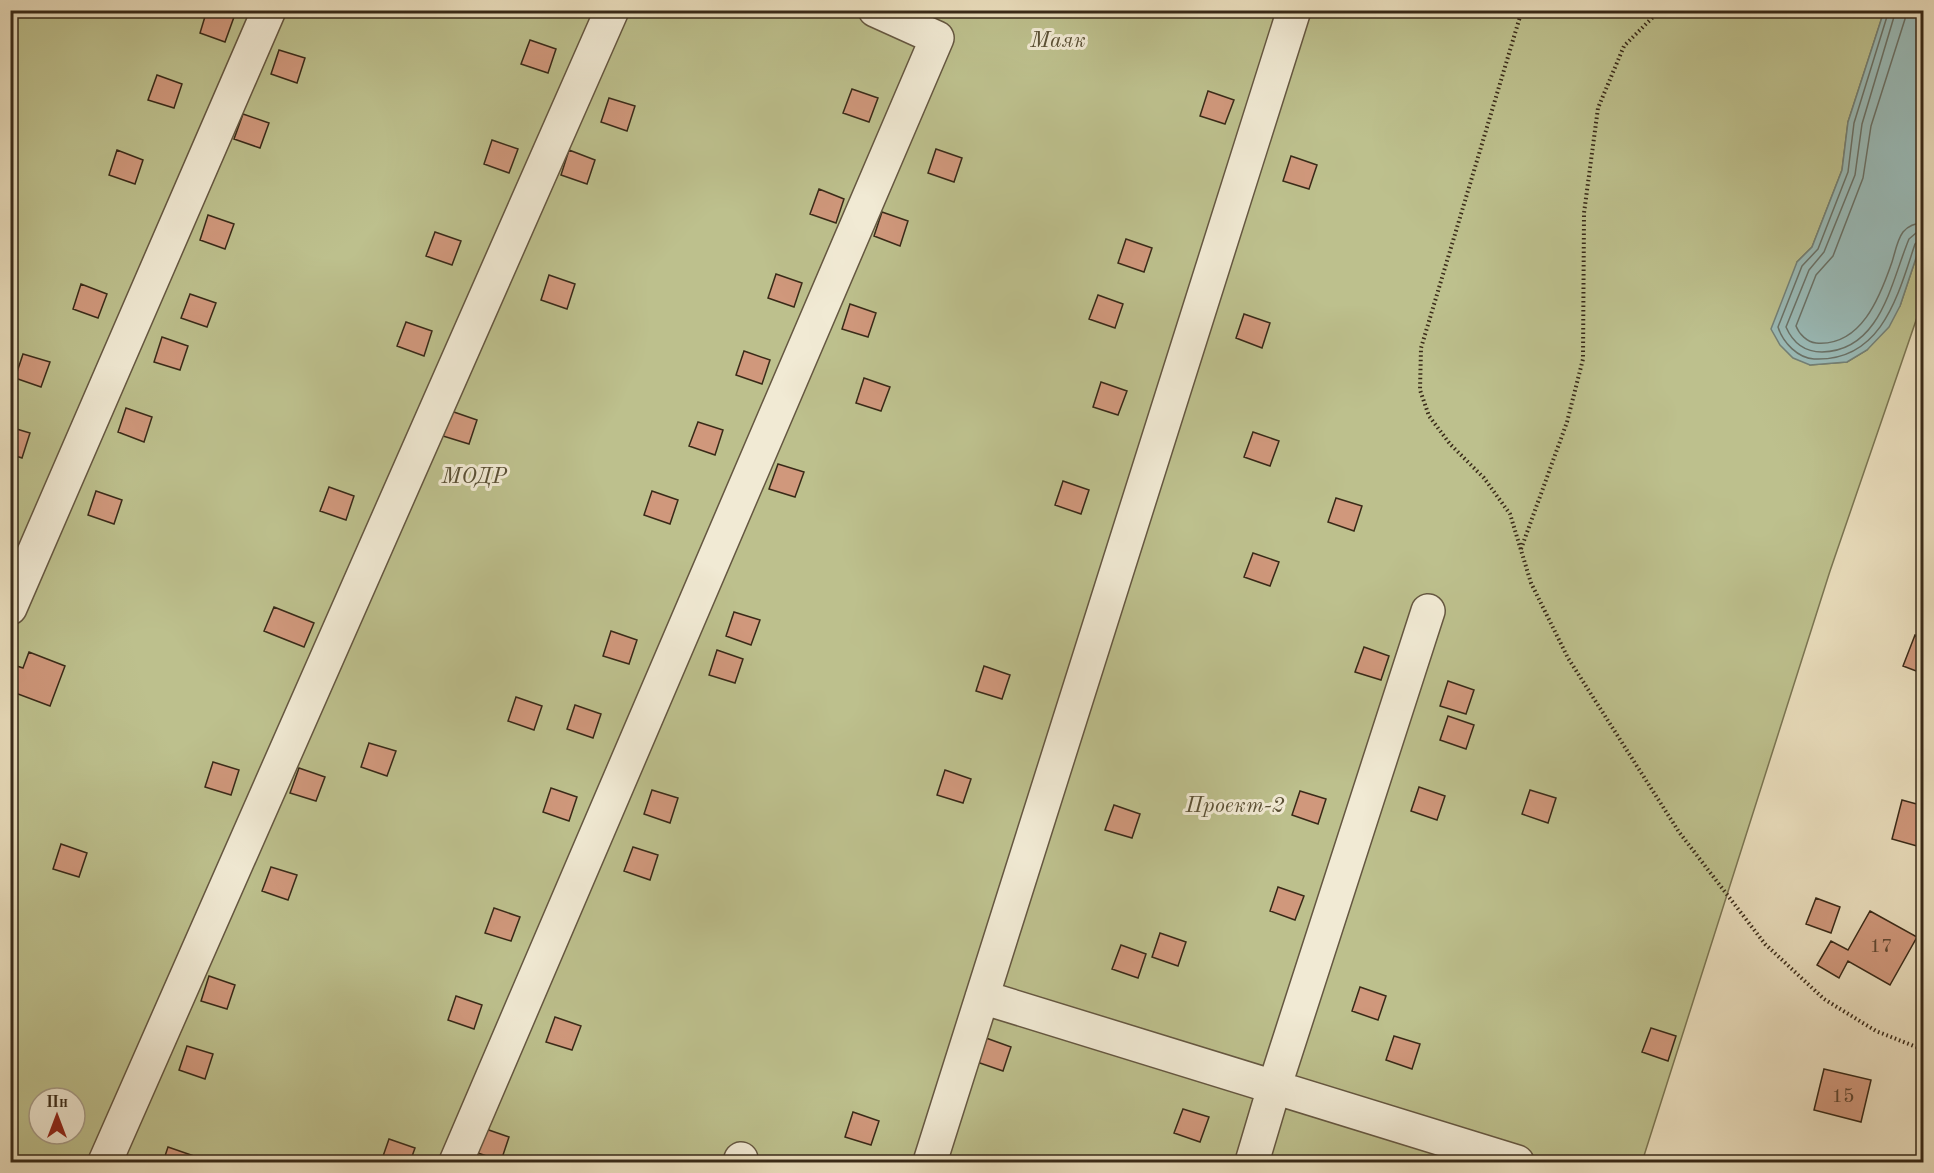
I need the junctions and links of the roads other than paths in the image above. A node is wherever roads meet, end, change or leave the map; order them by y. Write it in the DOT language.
graph roads {
  1 [pos="269,10"];
  2 [pos="612,10"];
  3 [pos="875,10"];
  4 [pos="1294,10"];
  5 [pos="10,608"];
  6 [pos="1428,611"];
  7 [pos="982,997"];
  8 [pos="1274,1088"];
  9 [pos="105,1162"];
  10 [pos="456,1162"];
  11 [pos="930,1162"];
  12 [pos="1252,1162"];
  13 [pos="1517,1162"];
  1 -- 5 [label="lane"];
  2 -- 9 [label="lane"];
  3 -- 10 [label="lane"];
  4 -- 7 [label="lane"];
  6 -- 8 [label="lane"];
  7 -- 8 [label="lane"];
  7 -- 11 [label="lane"];
  8 -- 12 [label="lane"];
  8 -- 13 [label="lane"];
}
